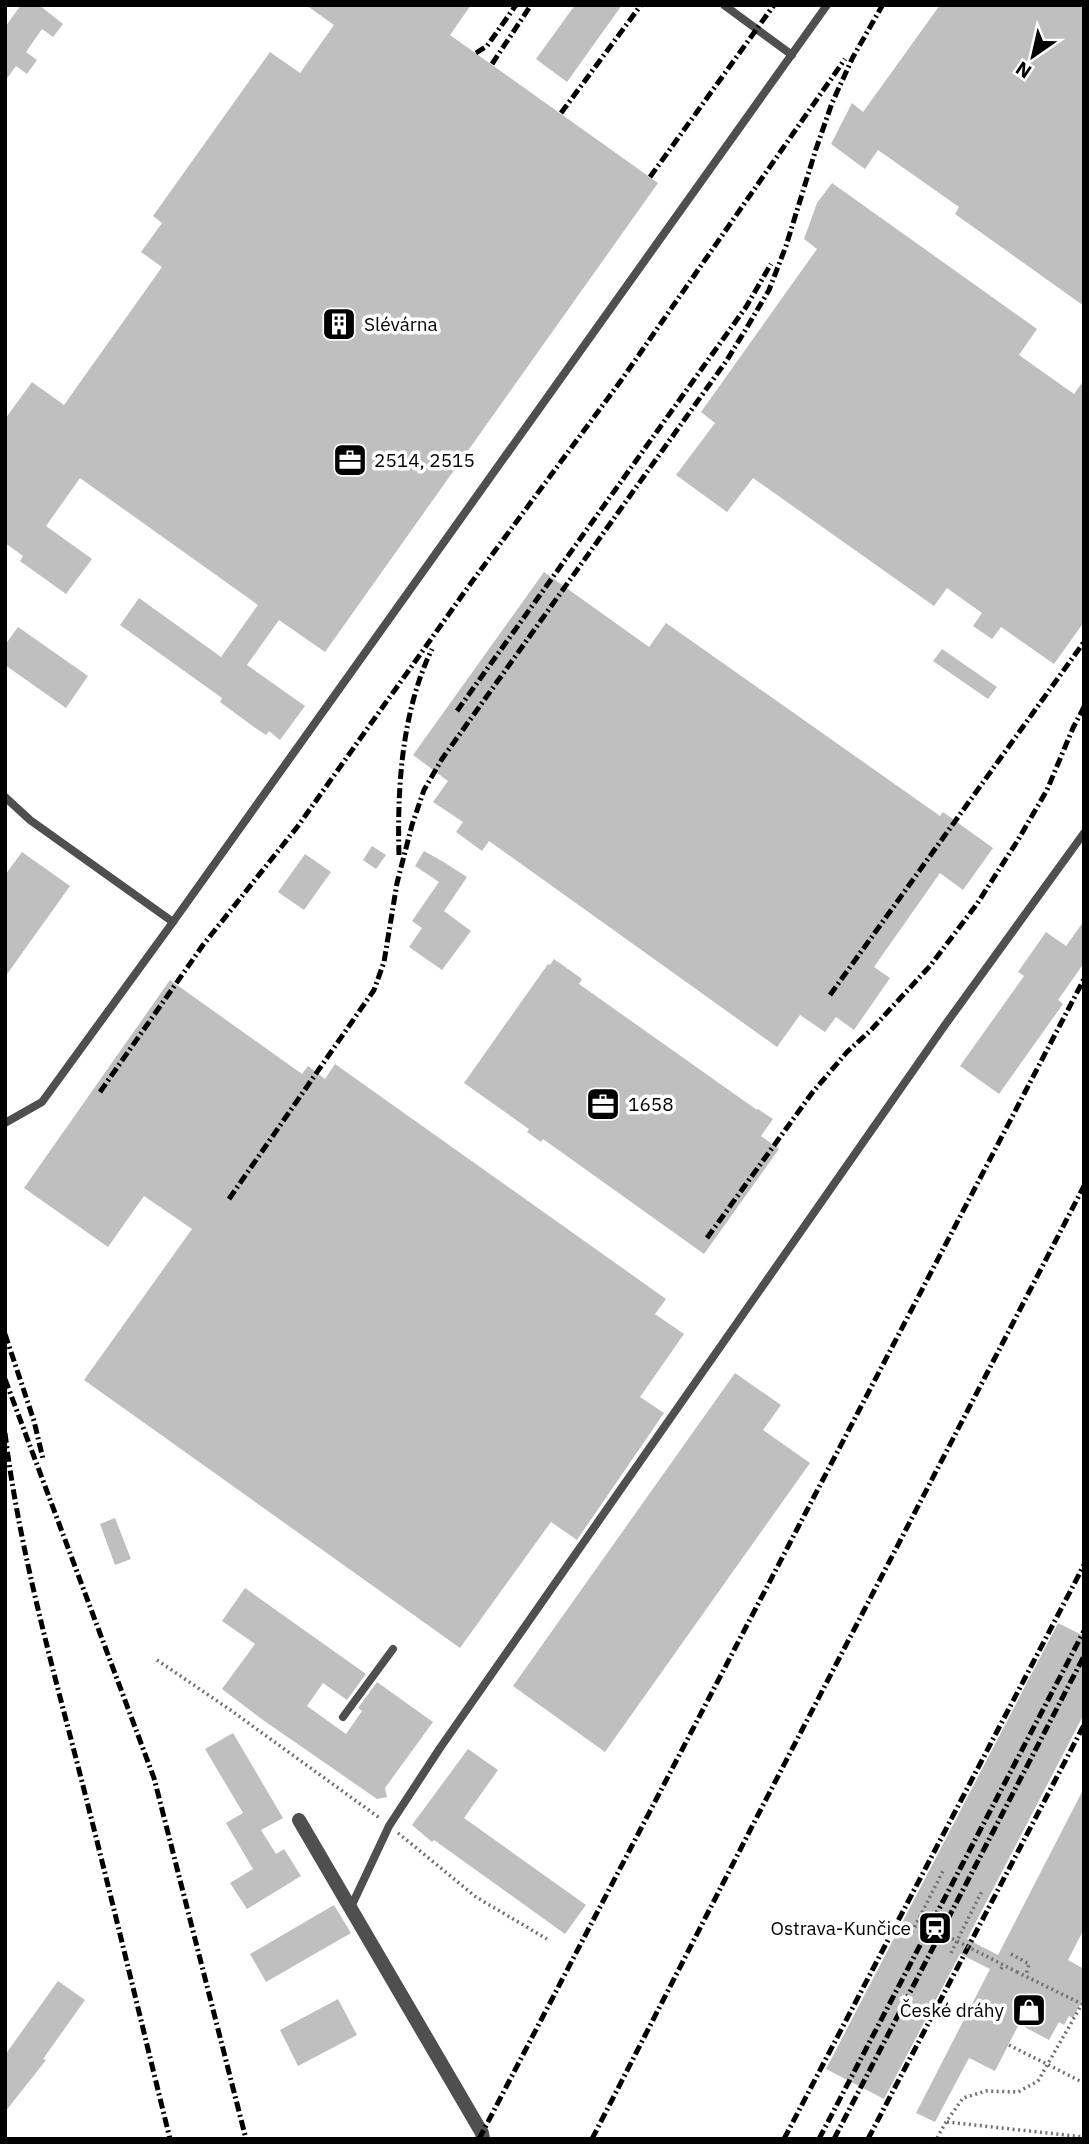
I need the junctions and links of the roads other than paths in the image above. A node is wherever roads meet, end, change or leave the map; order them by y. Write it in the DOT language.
graph roads {
  1 [pos="724,5"];
  2 [pos="828,5"];
  3 [pos="792,55"];
  4 [pos="5,797"];
  5 [pos="1084,833"];
  6 [pos="173,922"];
  7 [pos="5,1123"];
  8 [pos="393,1649"];
  9 [pos="343,1717"];
  10 [pos="299,1820"];
  11 [pos="350,1909"];
  12 [pos="483,2139"];
  1 -- 3 [label="lane"];
  2 -- 3 [label="lane"];
  3 -- 6 [label="lane"];
  4 -- 6 [label="lane"];
  5 -- 11 [label="lane"];
  6 -- 7 [label="lane"];
  8 -- 9 [label="lane"];
  10 -- 11 [label="street"];
  11 -- 12 [label="street"];
}
